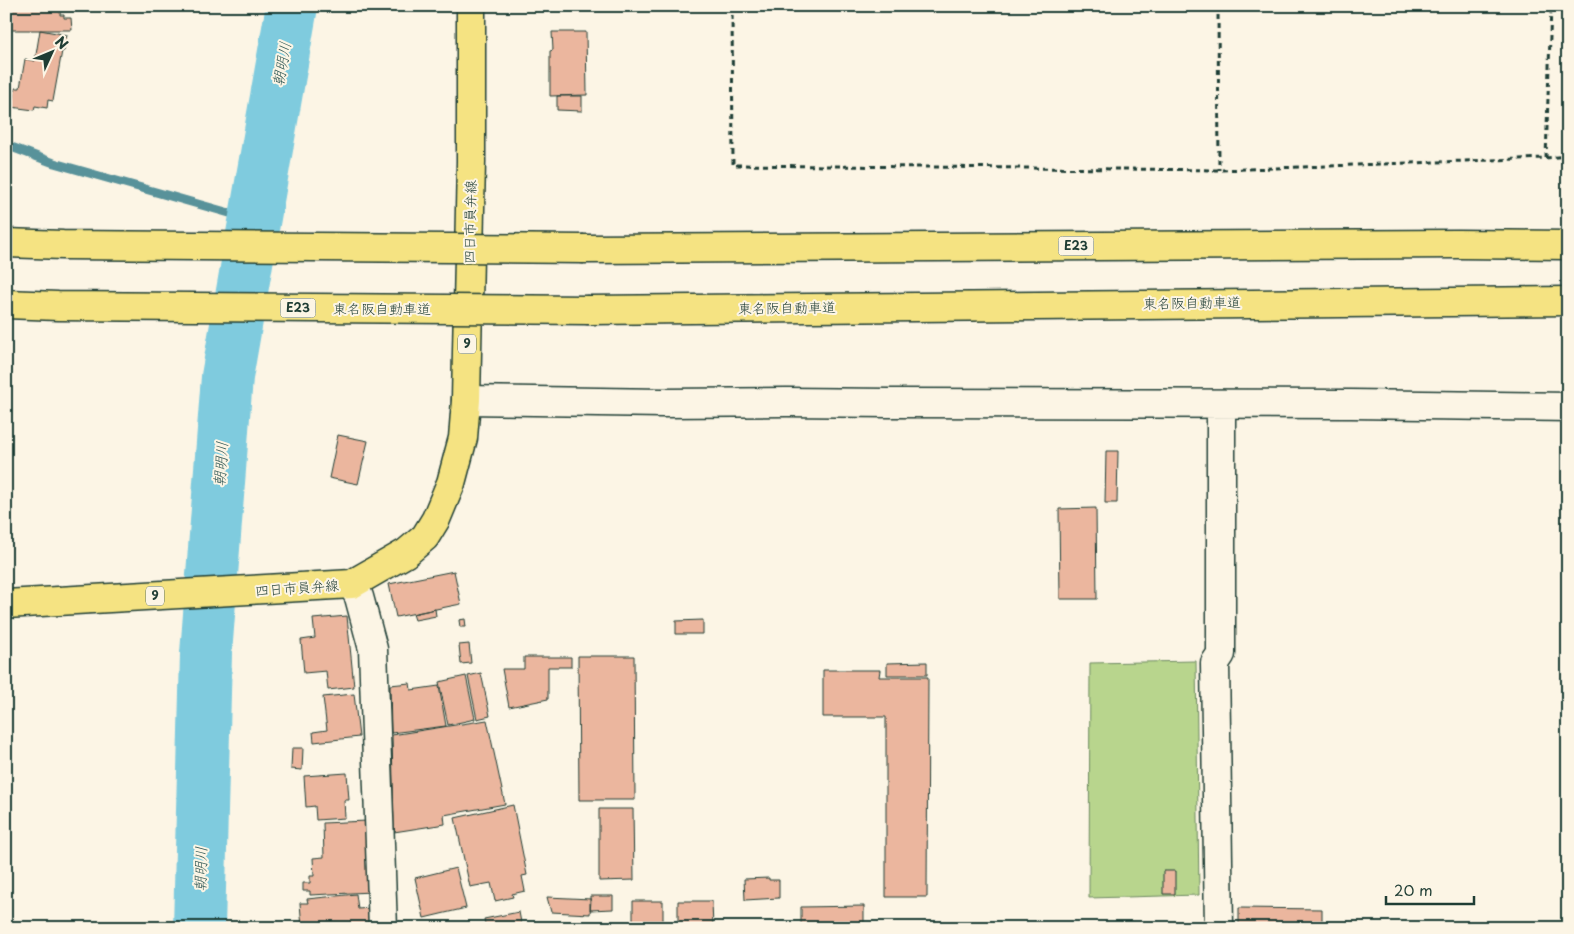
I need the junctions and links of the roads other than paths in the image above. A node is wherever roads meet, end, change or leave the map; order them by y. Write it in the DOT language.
graph roads {
  1 [pos="471,6"];
  2 [pos="6,243"];
  3 [pos="1568,245"];
  4 [pos="1568,300"];
  5 [pos="6,304"];
  6 [pos="466,400"];
  7 [pos="1221,404"];
  8 [pos="1568,407"];
  9 [pos="352,584"];
  10 [pos="6,604"];
  11 [pos="383,928"];
  12 [pos="1219,928"];
  1 -- 6 [label="main road, 四日市員弁線 / 9"];
  2 -- 3 [label="main road, E23, bridge"];
  4 -- 5 [label="main road, 東名阪自動車道 / E23, bridge"];
  6 -- 7 [label="street"];
  6 -- 9 [label="main road, 四日市員弁線 / 9"];
  7 -- 8 [label="street"];
  7 -- 12 [label="street"];
  9 -- 10 [label="main road, 四日市員弁線 / 9"];
  9 -- 11 [label="street"];
}
